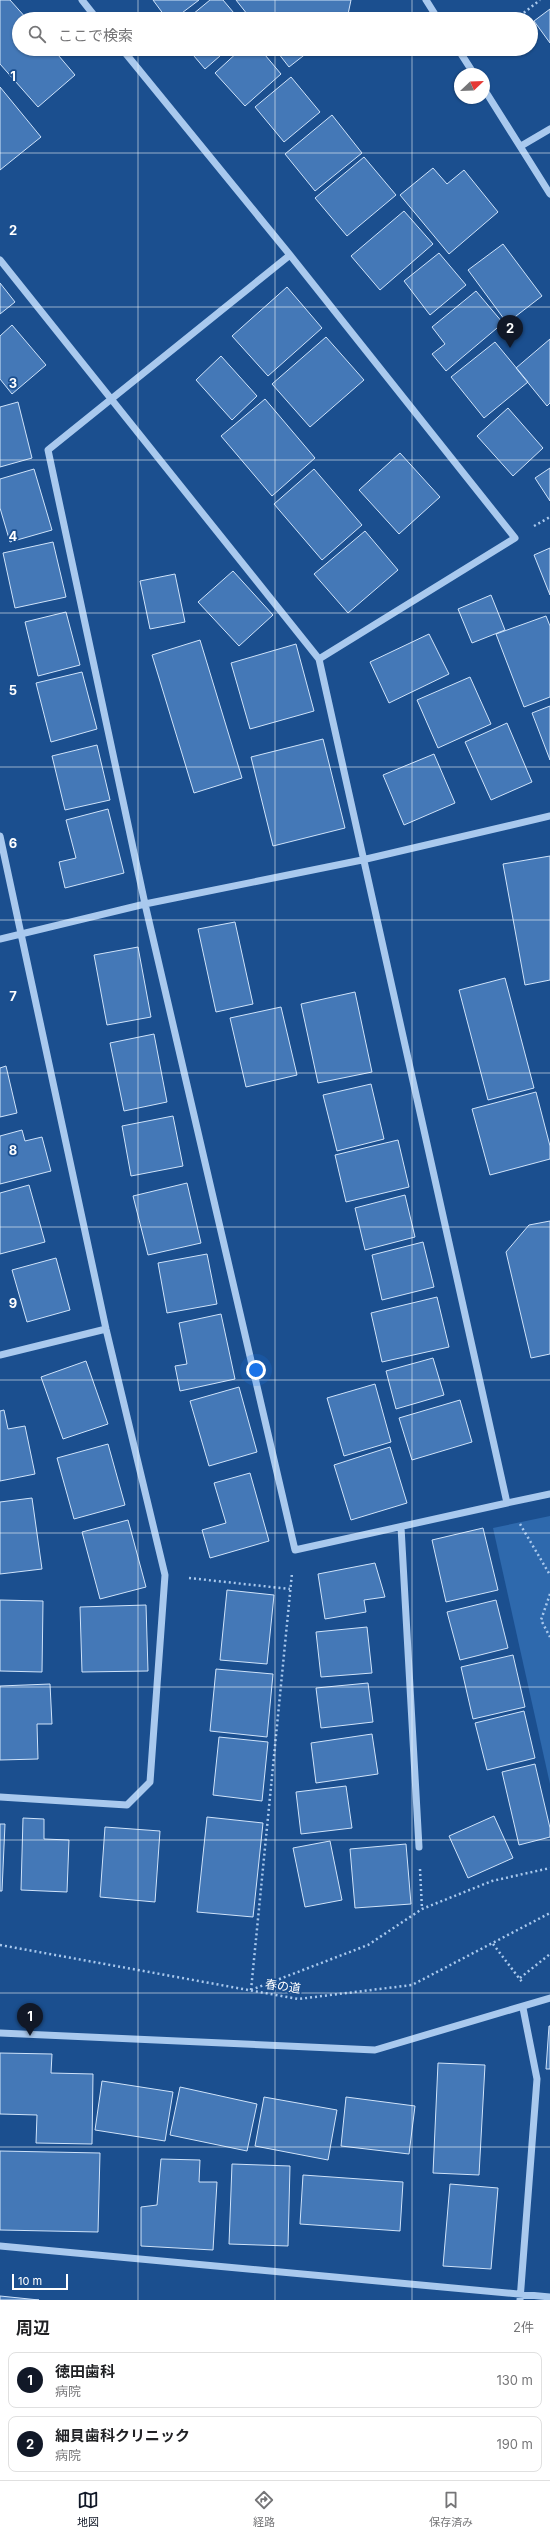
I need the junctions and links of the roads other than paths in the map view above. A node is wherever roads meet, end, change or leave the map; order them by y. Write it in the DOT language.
graph roads {
  1 [pos="82,0"];
  2 [pos="426,0"];
  3 [pos="91,12"];
  4 [pos="434,12"];
  5 [pos="128,56"];
  6 [pos="462,56"];
  7 [pos="470,68"];
  8 [pos="490,98"];
  9 [pos="550,129"];
  10 [pos="522,146"];
  11 [pos="550,194"];
  12 [pos="290,256"];
  13 [pos="0,260"];
  14 [pos="111,397"];
  15 [pos="320,659"];
  16 [pos="550,816"];
  17 [pos="0,836"];
  18 [pos="362,860"];
  19 [pos="145,904"];
  20 [pos="20,935"];
  21 [pos="0,939"];
  22 [pos="106,1329"];
  23 [pos="0,1355"];
  24 [pos="550,1494"];
  25 [pos="507,1503"];
  26 [pos="401,1526"];
  27 [pos="0,1797"];
  28 [pos="419,1847"];
  29 [pos="550,1998"];
  30 [pos="523,2008"];
  31 [pos="0,2033"];
  32 [pos="0,2246"];
  33 [pos="521,2297"];
  34 [pos="550,2297"];
  1 -- 3 [label="street"];
  2 -- 4 [label="street"];
  5 -- 12 [label="street"];
  6 -- 7 [label="street"];
  8 -- 10 [label="street"];
  9 -- 10 [label="street"];
  10 -- 11 [label="street"];
  12 -- 14 [label="street"];
  12 -- 15 [label="street"];
  13 -- 14 [label="street"];
  14 -- 15 [label="street"];
  14 -- 19 [label="street"];
  15 -- 18 [label="street"];
  16 -- 18 [label="street"];
  17 -- 20 [label="street"];
  18 -- 19 [label="street"];
  18 -- 25 [label="street"];
  19 -- 20 [label="street"];
  19 -- 26 [label="street"];
  20 -- 21 [label="street"];
  20 -- 22 [label="street"];
  22 -- 23 [label="street"];
  22 -- 27 [label="street"];
  24 -- 25 [label="street"];
  25 -- 26 [label="street"];
  26 -- 28 [label="street"];
  29 -- 30 [label="street"];
  30 -- 31 [label="street"];
  30 -- 33 [label="street"];
  32 -- 33 [label="street"];
  33 -- 34 [label="street"];
}
